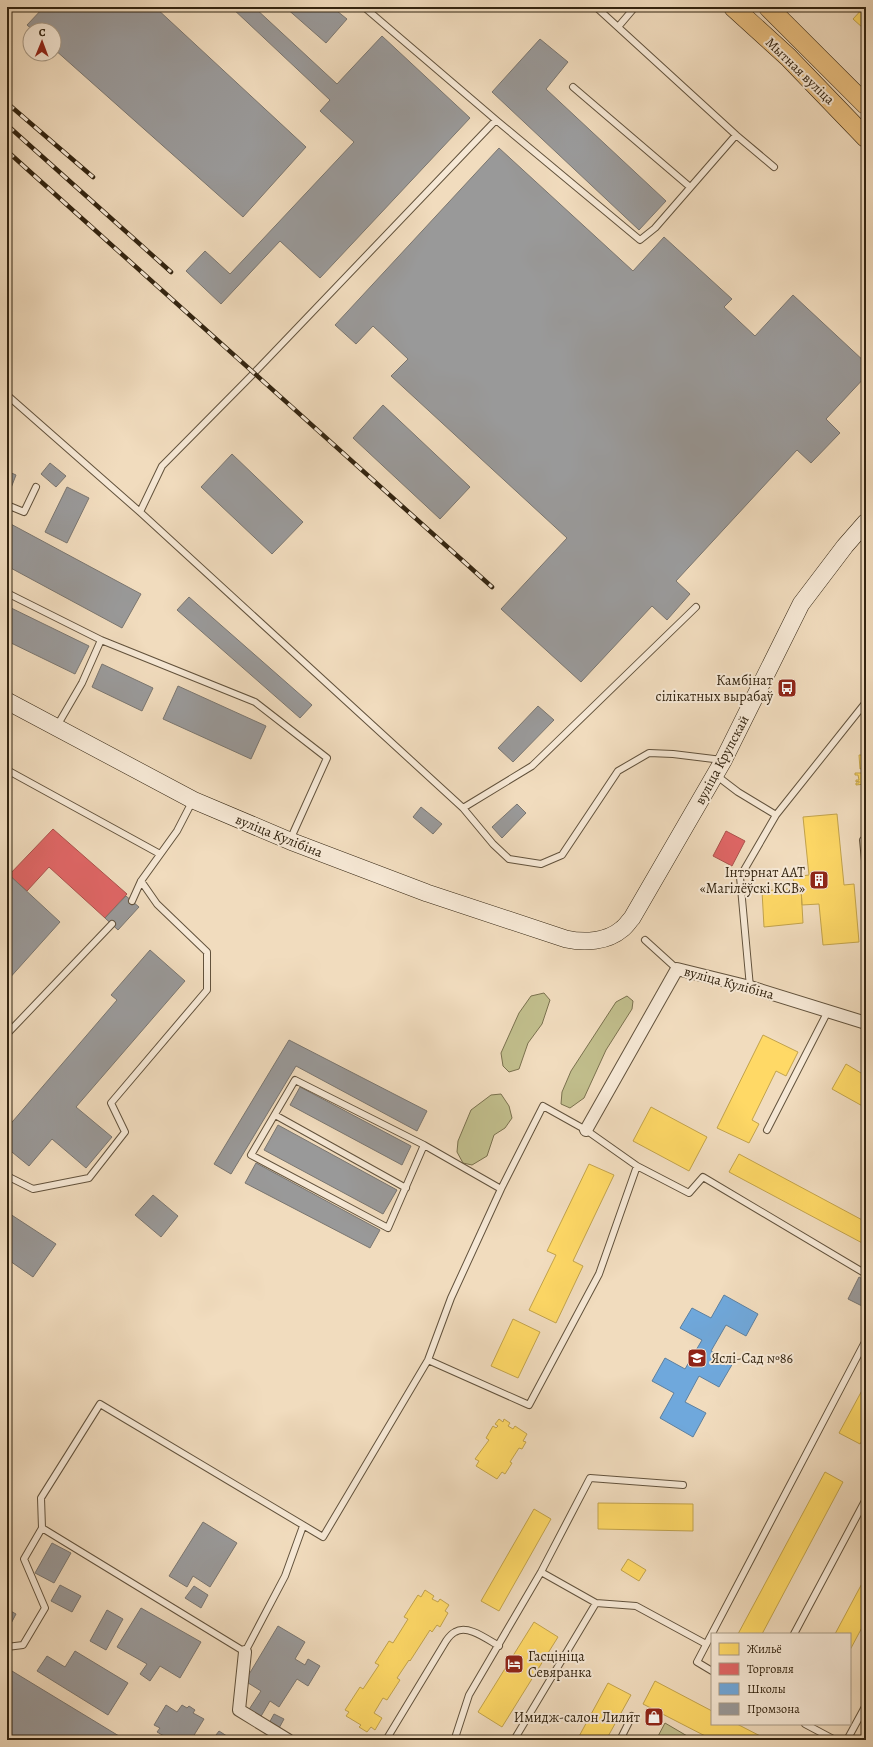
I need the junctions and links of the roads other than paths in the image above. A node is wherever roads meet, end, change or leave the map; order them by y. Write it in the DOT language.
graph roads {
  1 [pos="364,7"];
  2 [pos="596,7"];
  3 [pos="635,7"];
  4 [pos="733,7"];
  5 [pos="768,7"];
  6 [pos="618,27"];
  7 [pos="573,87"];
  8 [pos="866,105"];
  9 [pos="496,120"];
  10 [pos="736,135"];
  11 [pos="866,138"];
  12 [pos="774,167"];
  13 [pos="690,187"];
  14 [pos="7,395"];
  15 [pos="36,487"];
  16 [pos="7,506"];
  17 [pos="140,512"];
  18 [pos="866,522"];
  19 [pos="7,593"];
  20 [pos="696,607"];
  21 [pos="101,640"];
  22 [pos="7,701"];
  23 [pos="866,702"];
  24 [pos="56,727"];
  25 [pos="719,768"];
  26 [pos="7,770"];
  27 [pos="193,800"];
  28 [pos="462,808"];
  29 [pos="776,815"];
  30 [pos="866,837"];
  31 [pos="290,841"];
  32 [pos="160,854"];
  33 [pos="866,871"];
  34 [pos="141,881"];
  35 [pos="132,901"];
  36 [pos="112,924"];
  37 [pos="566,939"];
  38 [pos="645,940"];
  39 [pos="677,969"];
  40 [pos="750,987"];
  41 [pos="828,1012"];
  42 [pos="866,1023"];
  43 [pos="7,1034"];
  44 [pos="275,1115"];
  45 [pos="586,1130"];
  46 [pos="767,1130"];
  47 [pos="424,1145"];
  48 [pos="637,1166"];
  49 [pos="7,1176"];
  50 [pos="406,1188"];
  51 [pos="501,1189"];
  52 [pos="866,1274"];
  53 [pos="866,1340"];
  54 [pos="428,1360"];
  55 [pos="683,1485"];
  56 [pos="866,1499"];
  57 [pos="303,1526"];
  58 [pos="42,1528"];
  59 [pos="541,1572"];
  60 [pos="596,1603"];
  61 [pos="712,1633"];
  62 [pos="795,1633"];
  63 [pos="711,1634"];
  64 [pos="706,1644"];
  65 [pos="499,1646"];
  66 [pos="7,1647"];
  67 [pos="245,1652"];
  68 [pos="711,1670"];
  69 [pos="866,1705"];
  70 [pos="632,1716"];
  71 [pos="808,1725"];
  72 [pos="288,1740"];
  73 [pos="386,1740"];
  74 [pos="458,1740"];
  75 [pos="514,1740"];
  76 [pos="620,1740"];
  77 [pos="835,1740"];
  78 [pos="847,1740"];
  1 -- 9 [label="lane"];
  2 -- 6 [label="lane"];
  3 -- 6 [label="lane"];
  4 -- 11 [label="main road, Мытная вуліца"];
  5 -- 8 [label="main road, Мытная вуліца"];
  6 -- 10 [label="lane"];
  7 -- 13 [label="lane"];
  9 -- 13 [label="lane"];
  9 -- 17 [label="lane"];
  10 -- 12 [label="lane"];
  10 -- 13 [label="lane"];
  14 -- 17 [label="lane"];
  15 -- 16 [label="lane"];
  17 -- 28 [label="lane"];
  18 -- 25 [label="main road, вуліца Крупскай"];
  19 -- 21 [label="lane"];
  20 -- 28 [label="lane"];
  21 -- 24 [label="lane"];
  21 -- 31 [label="lane"];
  22 -- 24 [label="main road, вуліца Кулібіна"];
  23 -- 29 [label="lane"];
  24 -- 27 [label="main road, вуліца Кулібіна"];
  25 -- 28 [label="lane"];
  25 -- 29 [label="lane"];
  25 -- 37 [label="main road, вуліца Крупскай"];
  26 -- 32 [label="lane"];
  27 -- 31 [label="main road, вуліца Кулібіна"];
  27 -- 32 [label="lane"];
  29 -- 40 [label="lane"];
  30 -- 33 [label="lane"];
  31 -- 37 [label="main road, вуліца Кулібіна"];
  32 -- 34 [label="lane"];
  34 -- 35 [label="lane"];
  34 -- 49 [label="lane"];
  36 -- 43 [label="lane"];
  38 -- 39 [label="lane"];
  39 -- 40 [label="street, вуліца Кулібіна"];
  39 -- 45 [label="street, вуліца Кулібіна"];
  40 -- 41 [label="street, вуліца Кулібіна"];
  41 -- 42 [label="street, вуліца Кулібіна"];
  41 -- 46 [label="lane"];
  44 -- 47 [label="lane"];
  44 -- 50 [label="lane"];
  44 -- 50 [label="lane"];
  45 -- 48 [label="lane"];
  45 -- 51 [label="lane"];
  47 -- 50 [label="lane"];
  47 -- 51 [label="lane"];
  48 -- 52 [label="lane"];
  48 -- 54 [label="lane"];
  51 -- 54 [label="lane"];
  53 -- 61 [label="lane"];
  54 -- 57 [label="lane"];
  55 -- 59 [label="lane"];
  56 -- 62 [label="lane"];
  57 -- 58 [label="lane"];
  57 -- 67 [label="lane"];
  58 -- 66 [label="lane"];
  58 -- 67 [label="lane"];
  59 -- 60 [label="lane"];
  59 -- 65 [label="lane"];
  60 -- 64 [label="lane"];
  60 -- 75 [label="lane"];
  63 -- 64 [label="lane"];
  64 -- 68 [label="lane"];
  65 -- 73 [label="lane"];
  65 -- 74 [label="lane"];
  67 -- 72 [label="street"];
  69 -- 78 [label="lane"];
  70 -- 76 [label="lane"];
  71 -- 77 [label="lane"];
}
